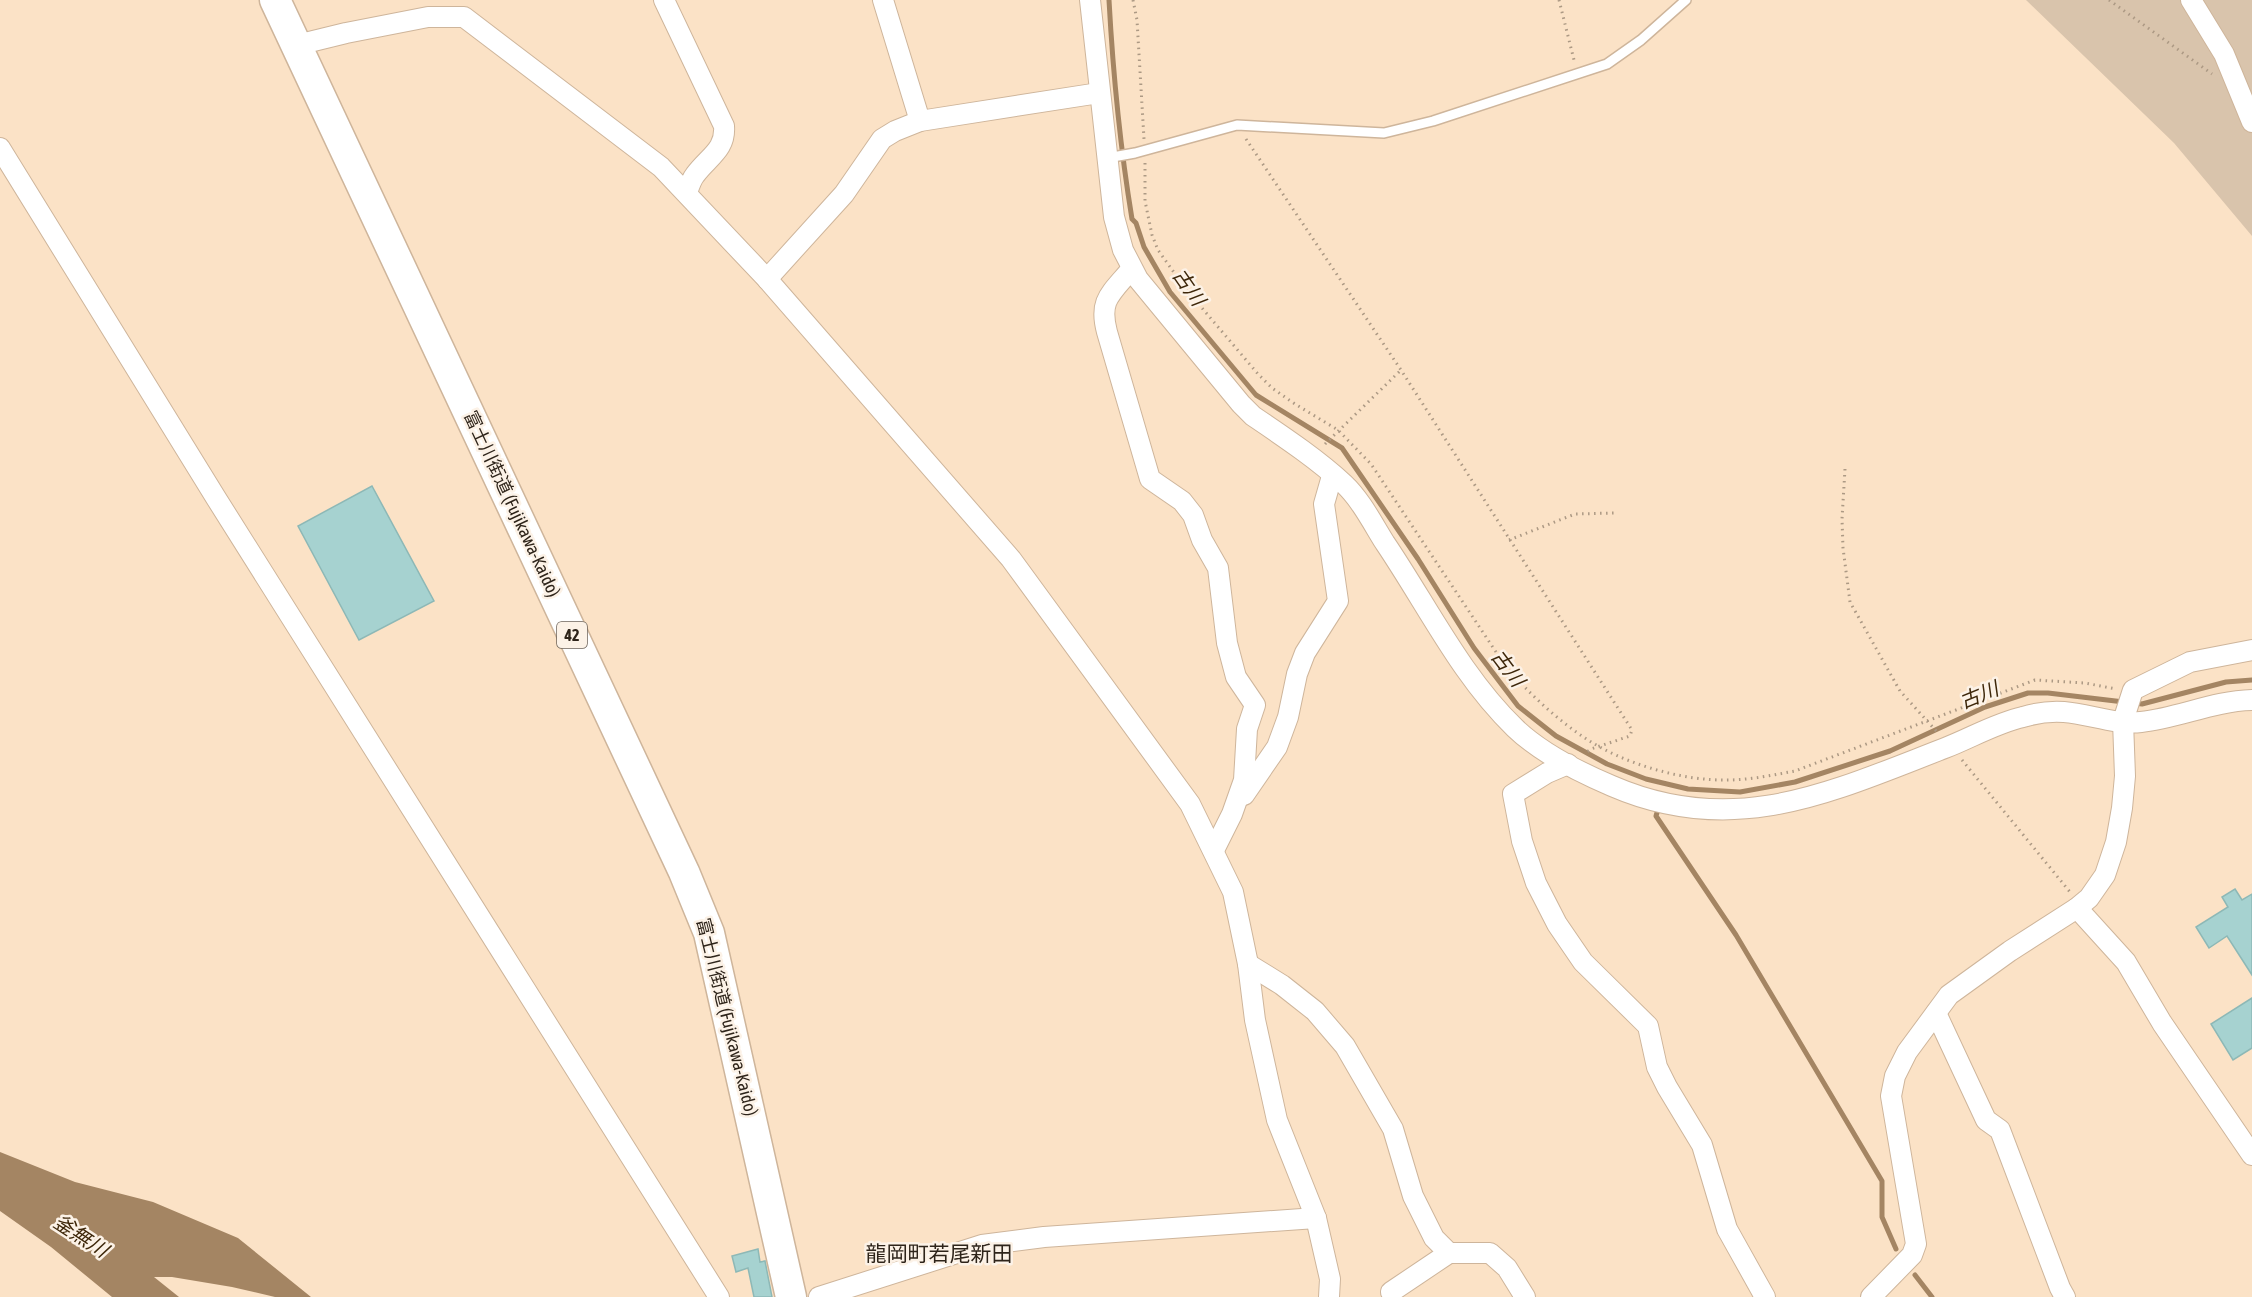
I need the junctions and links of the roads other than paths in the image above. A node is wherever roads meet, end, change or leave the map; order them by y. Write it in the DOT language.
graph roads {
  1 [pos="275,0"];
  2 [pos="664,0"];
  3 [pos="883,0"];
  4 [pos="1090,0"];
  5 [pos="1686,0"];
  6 [pos="2191,0"];
  7 [pos="297,45"];
  8 [pos="1100,93"];
  9 [pos="920,121"];
  10 [pos="2252,122"];
  11 [pos="0,148"];
  12 [pos="1109,157"];
  13 [pos="687,193"];
  14 [pos="1128,273"];
  15 [pos="766,279"];
  16 [pos="1332,476"];
  17 [pos="2252,650"];
  18 [pos="2252,700"];
  19 [pos="2124,718"];
  20 [pos="1568,764"];
  21 [pos="1232,814"];
  22 [pos="1214,850"];
  23 [pos="2077,908"];
  24 [pos="1248,964"];
  25 [pos="1936,1013"];
  26 [pos="2251,1152"];
  27 [pos="1316,1218"];
  28 [pos="1449,1253"];
  29 [pos="1391,1292"];
  30 [pos="719,1297"];
  31 [pos="791,1297"];
  32 [pos="819,1297"];
  33 [pos="1329,1297"];
  34 [pos="1524,1297"];
  35 [pos="1765,1297"];
  36 [pos="1871,1297"];
  37 [pos="2065,1297"];
  1 -- 7 [label="main road, 富士川街道 (Fujikawa-Kaido) / 42"];
  2 -- 13 [label="street"];
  3 -- 9 [label="street"];
  4 -- 8 [label="street"];
  5 -- 12 [label="lane"];
  6 -- 10 [label="street"];
  7 -- 13 [label="street"];
  7 -- 31 [label="main road, 富士川街道 (Fujikawa-Kaido) / 42"];
  8 -- 9 [label="street"];
  8 -- 12 [label="street"];
  9 -- 15 [label="street"];
  11 -- 30 [label="street"];
  12 -- 16 [label="street"];
  13 -- 15 [label="street"];
  14 -- 21 [label="street"];
  15 -- 22 [label="street"];
  16 -- 20 [label="street"];
  16 -- 21 [label="street"];
  17 -- 19 [label="street"];
  18 -- 19 [label="street"];
  19 -- 20 [label="street"];
  19 -- 23 [label="street"];
  20 -- 35 [label="street"];
  21 -- 22 [label="street"];
  22 -- 24 [label="street"];
  23 -- 25 [label="street"];
  23 -- 26 [label="street"];
  24 -- 27 [label="street"];
  24 -- 28 [label="street"];
  25 -- 36 [label="street"];
  25 -- 37 [label="street"];
  27 -- 32 [label="street"];
  27 -- 33 [label="street"];
  28 -- 29 [label="street"];
  28 -- 34 [label="street"];
}
